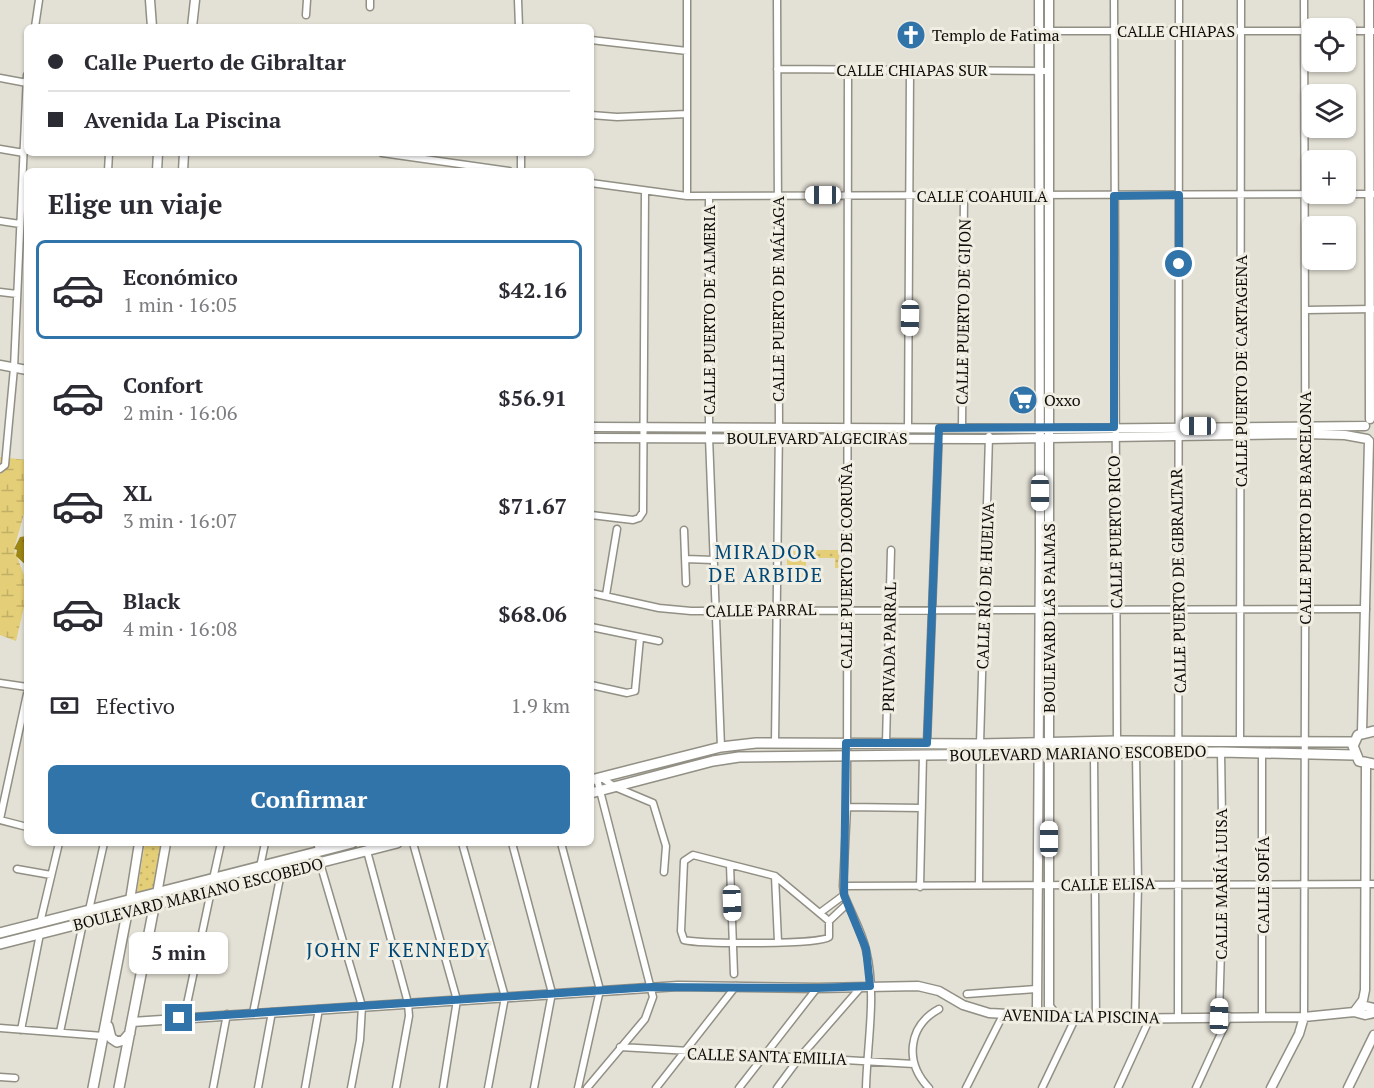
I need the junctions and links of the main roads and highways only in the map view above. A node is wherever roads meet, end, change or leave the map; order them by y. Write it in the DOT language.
graph roads {
  1 [pos="1374,731"];
  2 [pos="1354,742"];
  3 [pos="1354,755"];
  4 [pos="1370,764"];
  5 [pos="596,779"];
  6 [pos="595,792"];
  7 [pos="384,846"];
  8 [pos="319,847"];
  9 [pos="157,894"];
  10 [pos="130,900"];
  11 [pos="154,906"];
  12 [pos="127,912"];
  13 [pos="0,933"];
  14 [pos="0,944"];
  15 [pos="108,1014"];
  16 [pos="130,1033"];
  17 [pos="93,1088"];
  18 [pos="119,1088"];
  1 -- 2 [label="main road"];
  2 -- 3 [label="main road"];
  2 -- 5 [label="main road, BOULEVARD MARIANO ESCOBEDO"];
  3 -- 4 [label="main road"];
  3 -- 6 [label="main road, BOULEVARD MARIANO ESCOBEDO"];
  7 -- 11 [label="main road, BOULEVARD MARIANO ESCOBEDO"];
  8 -- 9 [label="main road, BOULEVARD MARIANO ESCOBEDO"];
  9 -- 10 [label="main road, BOULEVARD MARIANO ESCOBEDO"];
  9 -- 11 [label="main road"];
  10 -- 12 [label="main road"];
  10 -- 13 [label="main road, BOULEVARD MARIANO ESCOBEDO"];
  11 -- 12 [label="main road, BOULEVARD MARIANO ESCOBEDO"];
  11 -- 16 [label="main road"];
  12 -- 14 [label="main road, BOULEVARD MARIANO ESCOBEDO"];
  12 -- 15 [label="main road"];
  15 -- 16 [label="main road"];
  15 -- 17 [label="main road"];
  16 -- 18 [label="main road"];
}
